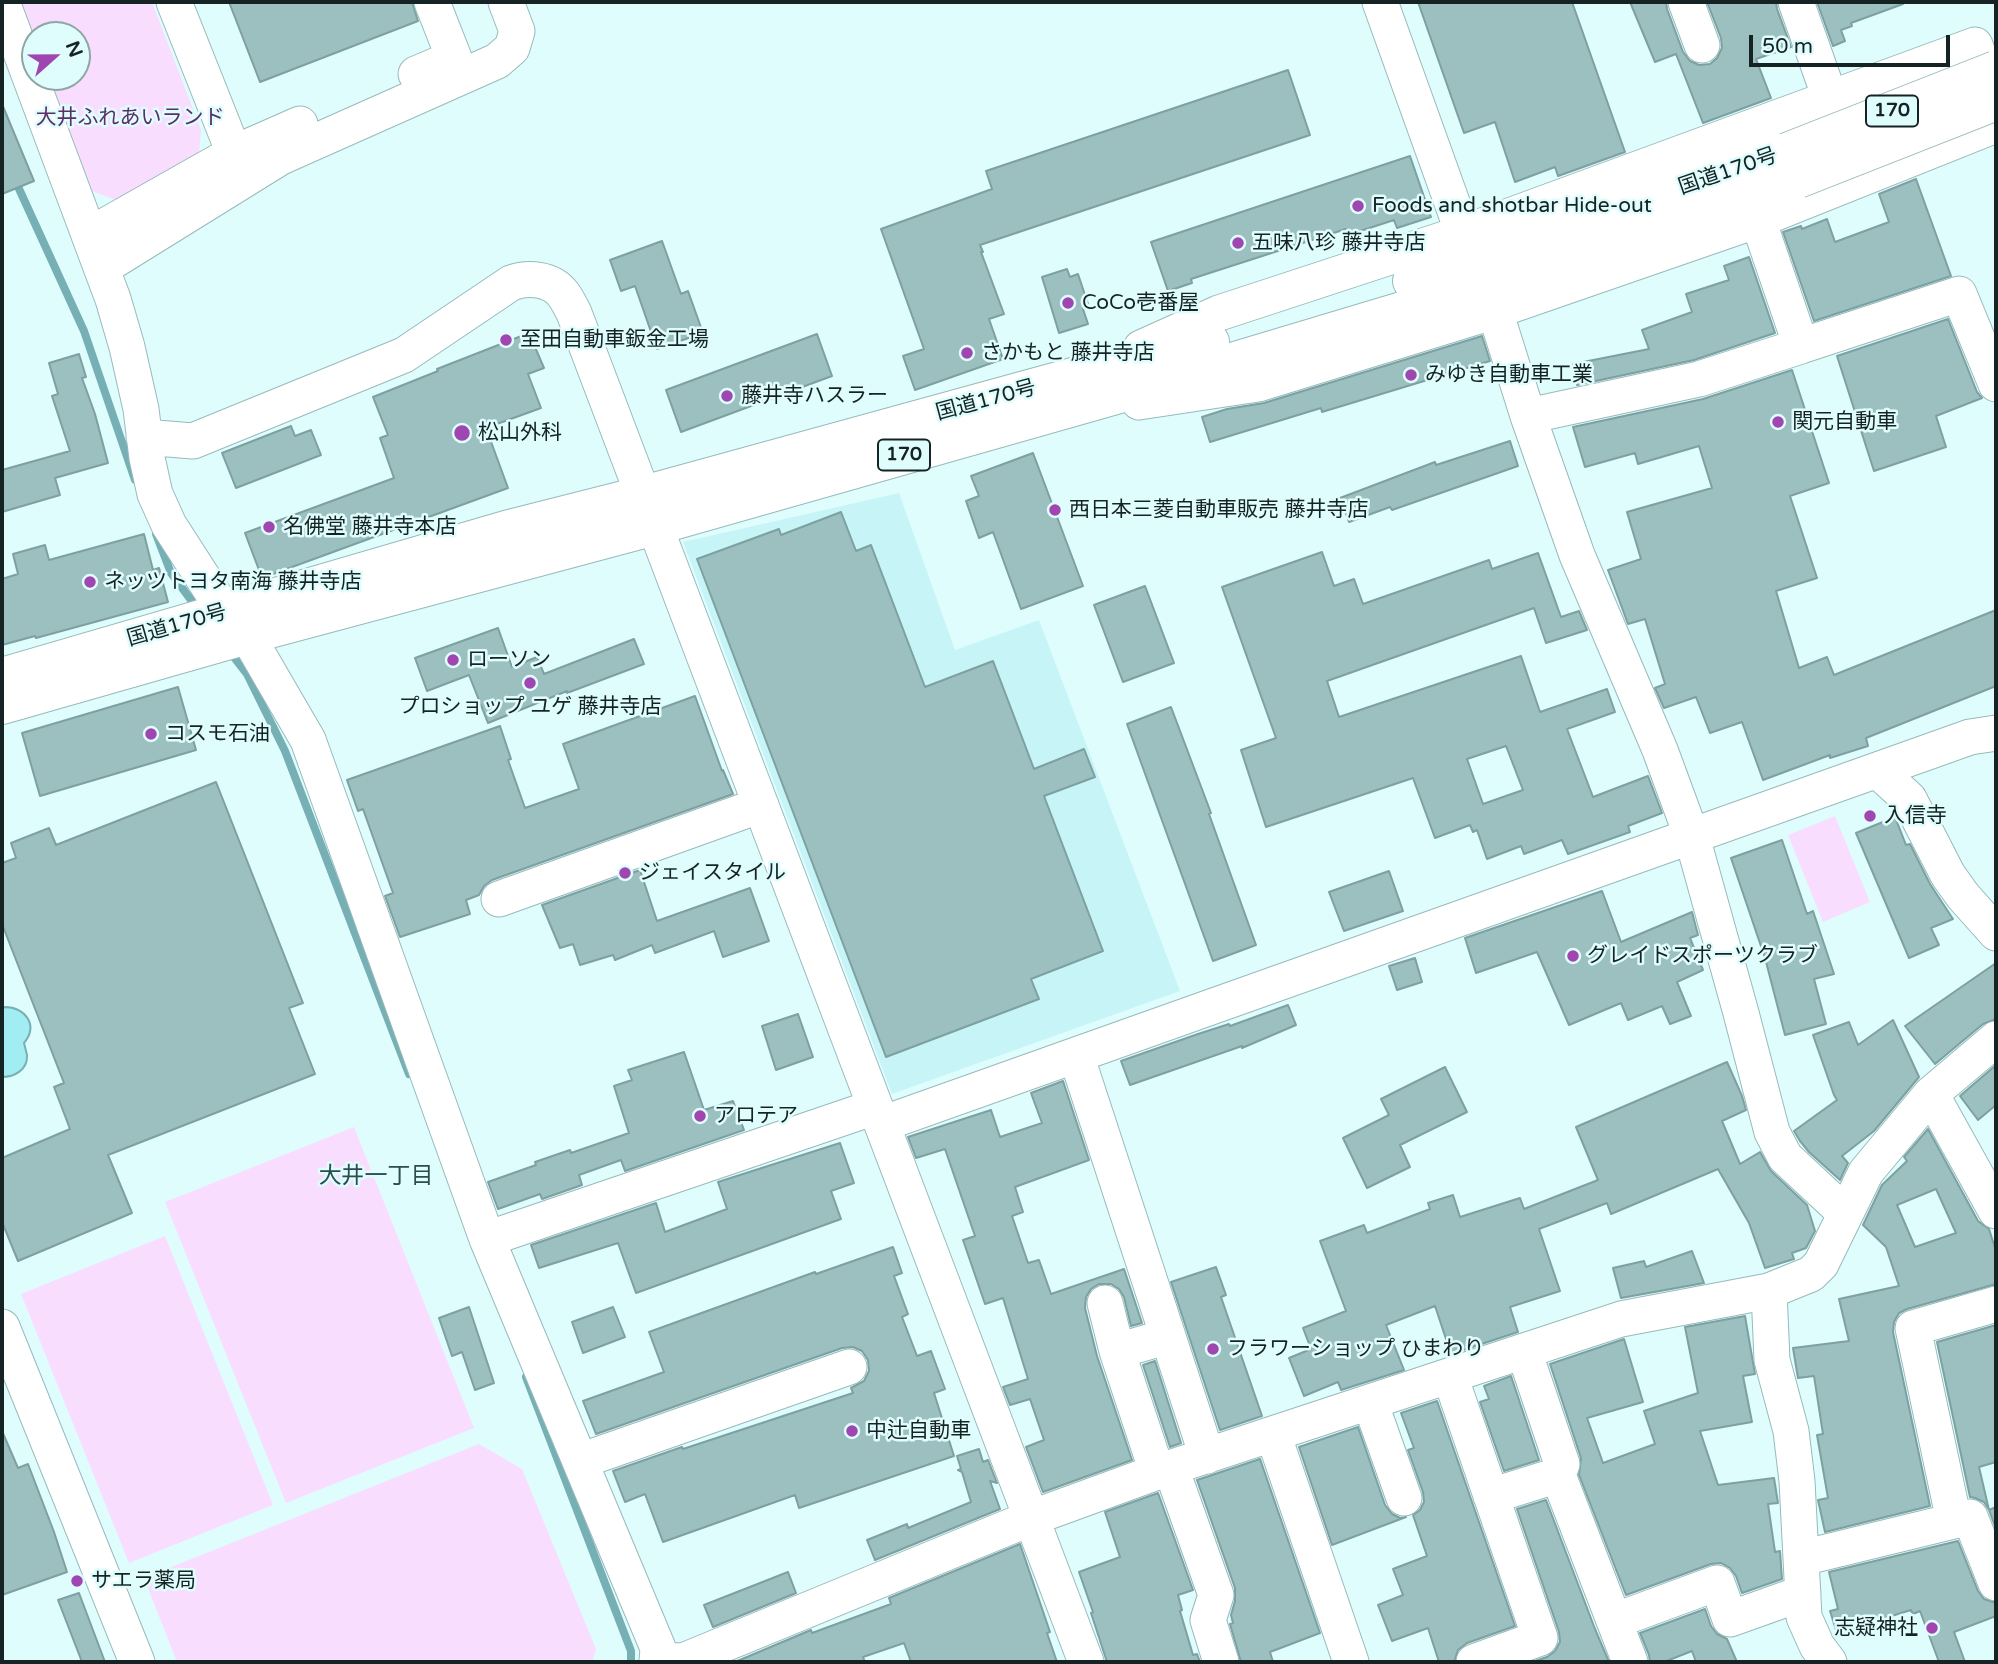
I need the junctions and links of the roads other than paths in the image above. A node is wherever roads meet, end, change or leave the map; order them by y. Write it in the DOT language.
graph roads {
  1 [pos="2,2"];
  2 [pos="174,2"];
  3 [pos="432,2"];
  4 [pos="506,2"];
  5 [pos="1380,2"];
  6 [pos="1686,2"];
  7 [pos="1796,2"];
  8 [pos="1702,45"];
  9 [pos="1996,69"];
  10 [pos="1830,98"];
  11 [pos="1996,103"];
  12 [pos="1996,125"];
  13 [pos="234,153"];
  14 [pos="1793,165"];
  15 [pos="1758,220"];
  16 [pos="1463,233"];
  17 [pos="89,235"];
  18 [pos="102,268"];
  19 [pos="1495,311"];
  20 [pos="1801,346"];
  21 [pos="1087,373"];
  22 [pos="1996,384"];
  23 [pos="1528,415"];
  24 [pos="1037,417"];
  25 [pos="144,437"];
  26 [pos="649,510"];
  27 [pos="236,623"];
  28 [pos="2,677"];
  29 [pos="2,705"];
  30 [pos="1996,733"];
  31 [pos="1877,771"];
  32 [pos="761,805"];
  33 [pos="1692,837"];
  34 [pos="499,899"];
  35 [pos="1996,933"];
  36 [pos="1996,1039"];
  37 [pos="1076,1055"];
  38 [pos="1931,1094"];
  39 [pos="878,1115"];
  40 [pos="1996,1211"];
  41 [pos="1845,1213"];
  42 [pos="487,1239"];
  43 [pos="1769,1291"];
  44 [pos="1105,1303"];
  45 [pos="1996,1304"];
  46 [pos="2,1327"];
  47 [pos="1155,1340"];
  48 [pos="1117,1351"];
  49 [pos="1524,1352"];
  50 [pos="849,1367"];
  51 [pos="1450,1376"];
  52 [pos="1370,1402"];
  53 [pos="1273,1434"];
  54 [pos="1207,1456"];
  55 [pos="580,1461"];
  56 [pos="1164,1470"];
  57 [pos="1558,1475"];
  58 [pos="1492,1496"];
  59 [pos="1404,1498"];
  60 [pos="1031,1518"];
  61 [pos="1954,1521"];
  62 [pos="1802,1558"];
  63 [pos="1996,1583"];
  64 [pos="1803,1592"];
  65 [pos="1614,1621"];
  66 [pos="657,1661"];
  67 [pos="137,1662"];
  68 [pos="1083,1662"];
  69 [pos="1221,1662"];
  70 [pos="1351,1662"];
  71 [pos="1474,1662"];
  72 [pos="1630,1662"];
  73 [pos="1829,1662"];
  1 -- 17 [label="street"];
  2 -- 13 [label="street"];
  3 -- 13 [label="street"];
  4 -- 18 [label="street"];
  5 -- 16 [label="street"];
  6 -- 8 [label="street"];
  7 -- 10 [label="street"];
  9 -- 14 [label="highway, 国道170号 / 170, bridge"];
  10 -- 11 [label="street"];
  10 -- 16 [label="street"];
  11 -- 14 [label="highway, 国道170号 / 170, bridge"];
  12 -- 15 [label="street"];
  13 -- 17 [label="street"];
  14 -- 21 [label="highway, 国道170号 / 170"];
  14 -- 24 [label="highway, 国道170号 / 170"];
  15 -- 19 [label="street"];
  15 -- 20 [label="street"];
  16 -- 21 [label="street"];
  17 -- 18 [label="street"];
  18 -- 25 [label="street"];
  19 -- 23 [label="street"];
  19 -- 24 [label="street"];
  20 -- 22 [label="street"];
  20 -- 23 [label="street"];
  21 -- 26 [label="highway, 国道170号 / 170"];
  23 -- 33 [label="street"];
  24 -- 26 [label="highway, 国道170号 / 170"];
  25 -- 26 [label="street"];
  25 -- 27 [label="street"];
  26 -- 27 [label="highway, 国道170号 / 170"];
  26 -- 32 [label="street"];
  27 -- 28 [label="highway, 国道170号 / 170"];
  27 -- 29 [label="highway, 国道170号 / 170"];
  27 -- 42 [label="street"];
  30 -- 31 [label="street"];
  31 -- 33 [label="street"];
  31 -- 35 [label="street"];
  32 -- 34 [label="street"];
  32 -- 39 [label="street"];
  33 -- 37 [label="street"];
  33 -- 41 [label="street"];
  36 -- 38 [label="street"];
  37 -- 39 [label="street"];
  37 -- 54 [label="street"];
  38 -- 40 [label="street"];
  38 -- 41 [label="street"];
  39 -- 42 [label="street"];
  39 -- 60 [label="street"];
  41 -- 43 [label="street"];
  42 -- 55 [label="street"];
  43 -- 49 [label="street"];
  43 -- 62 [label="street"];
  44 -- 48 [label="street"];
  45 -- 61 [label="street"];
  46 -- 67 [label="street"];
  47 -- 48 [label="street"];
  48 -- 56 [label="street"];
  49 -- 51 [label="street"];
  49 -- 57 [label="street"];
  50 -- 55 [label="street"];
  51 -- 52 [label="street"];
  51 -- 58 [label="street"];
  52 -- 53 [label="street"];
  52 -- 59 [label="street"];
  53 -- 54 [label="street"];
  53 -- 70 [label="street"];
  54 -- 56 [label="street"];
  55 -- 66 [label="street"];
  56 -- 60 [label="street"];
  56 -- 69 [label="street"];
  57 -- 58 [label="street"];
  57 -- 65 [label="street"];
  58 -- 71 [label="street"];
  60 -- 66 [label="street"];
  60 -- 68 [label="street"];
  61 -- 62 [label="street"];
  61 -- 63 [label="street"];
  62 -- 64 [label="street"];
  64 -- 65 [label="street"];
  64 -- 73 [label="street"];
  65 -- 72 [label="street"];
}
